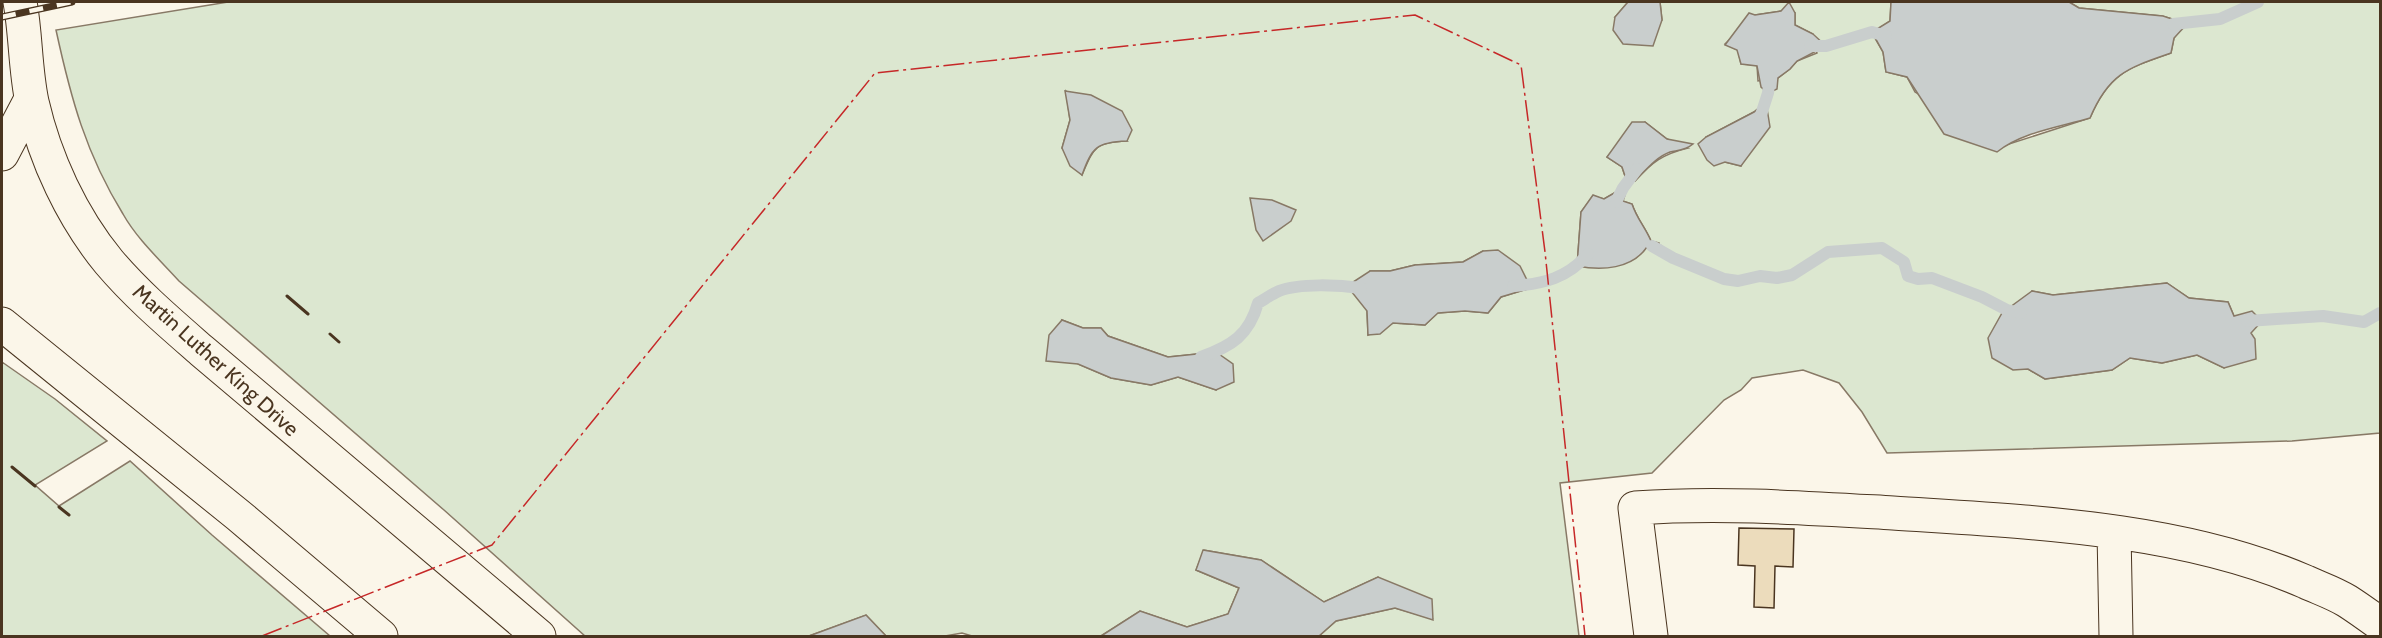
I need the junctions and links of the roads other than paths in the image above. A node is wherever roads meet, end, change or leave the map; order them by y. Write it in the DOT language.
graph roads {
  1 [pos="20,2"];
  2 [pos="31,99"];
  3 [pos="2,154"];
  4 [pos="2,324"];
  5 [pos="2114,532"];
  6 [pos="2380,624"];
  7 [pos="381,636"];
  8 [pos="539,636"];
  9 [pos="1651,636"];
  10 [pos="2116,636"];
  1 -- 2 [label="main road, Martin Luther King Drive"];
  2 -- 3 [label="main road"];
  2 -- 8 [label="main road, Martin Luther King Drive"];
  4 -- 7 [label="main road"];
  5 -- 6 [label="main road"];
  5 -- 9 [label="main road"];
  5 -- 10 [label="main road"];
}
